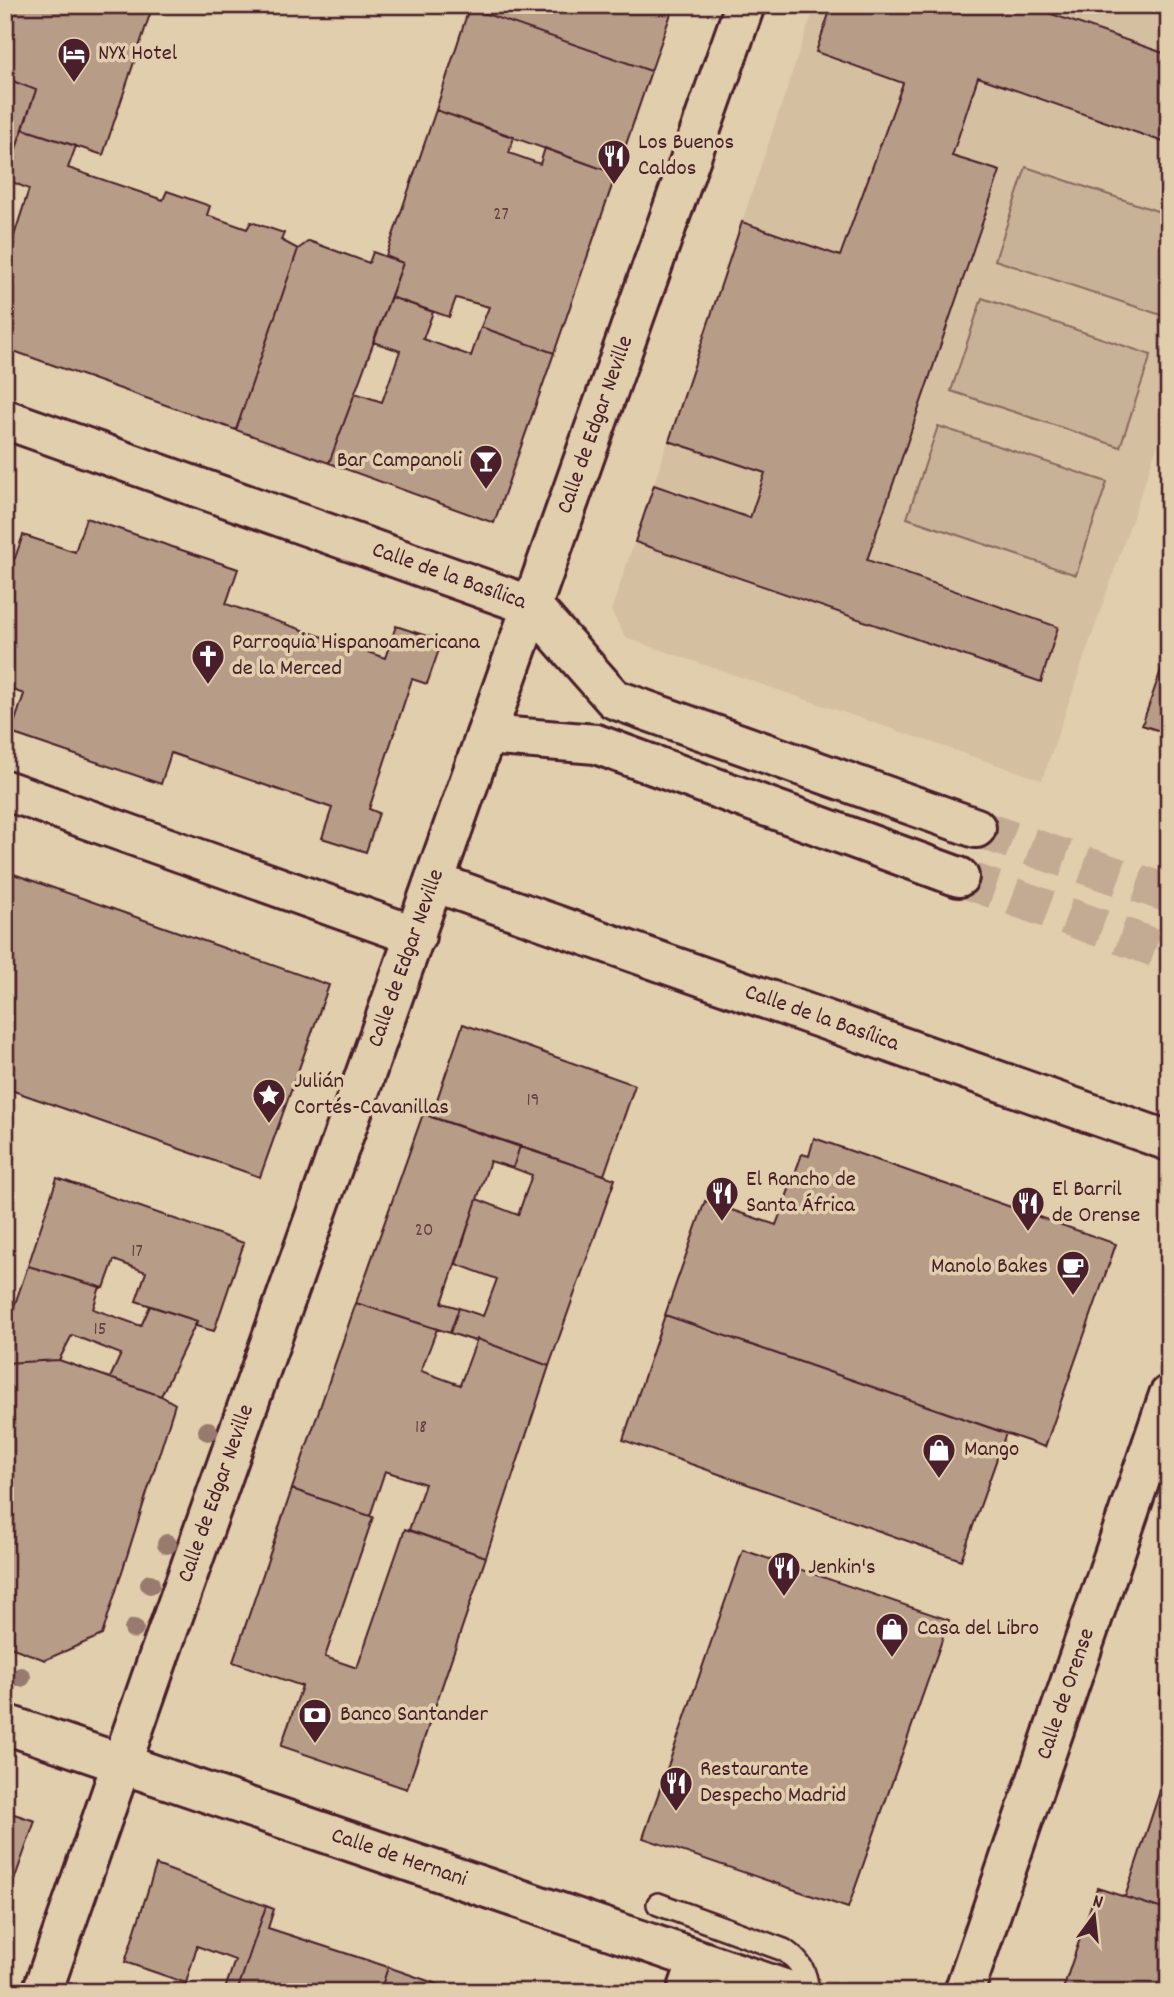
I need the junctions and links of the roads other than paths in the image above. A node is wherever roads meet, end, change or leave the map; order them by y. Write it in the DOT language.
graph roads {
  1 [pos="745,5"];
  2 [pos="5,419"];
  3 [pos="532,606"];
  4 [pos="486,735"];
  5 [pos="5,790"];
  6 [pos="976,828"];
  7 [pos="959,877"];
  8 [pos="435,882"];
  9 [pos="415,936"];
  10 [pos="1169,1141"];
  11 [pos="1169,1395"];
  12 [pos="5,1724"];
  13 [pos="121,1765"];
  14 [pos="658,1904"];
  15 [pos="693,1976"];
  16 [pos="42,1992"];
  17 [pos="793,1992"];
  18 [pos="808,1992"];
  19 [pos="964,1992"];
  1 -- 3 [label="street, Calle de Edgar Neville"];
  2 -- 3 [label="street, Calle de la Basílica"];
  3 -- 4 [label="street, Calle de Edgar Neville"];
  3 -- 6 [label="street, Calle de la Basílica"];
  4 -- 7 [label="street"];
  4 -- 8 [label="street, Calle de Edgar Neville"];
  5 -- 9 [label="street"];
  8 -- 9 [label="street, Calle de Edgar Neville"];
  8 -- 10 [label="street, Calle de la Basílica"];
  9 -- 13 [label="street, Calle de Edgar Neville"];
  11 -- 19 [label="street, Calle de Orense"];
  12 -- 13 [label="street, Calle de Hernani"];
  13 -- 15 [label="street, Calle de Hernani"];
  13 -- 16 [label="street, Calle de Edgar Neville"];
  14 -- 18 [label="lane"];
  15 -- 17 [label="street, Calle de Hernani"];
}
